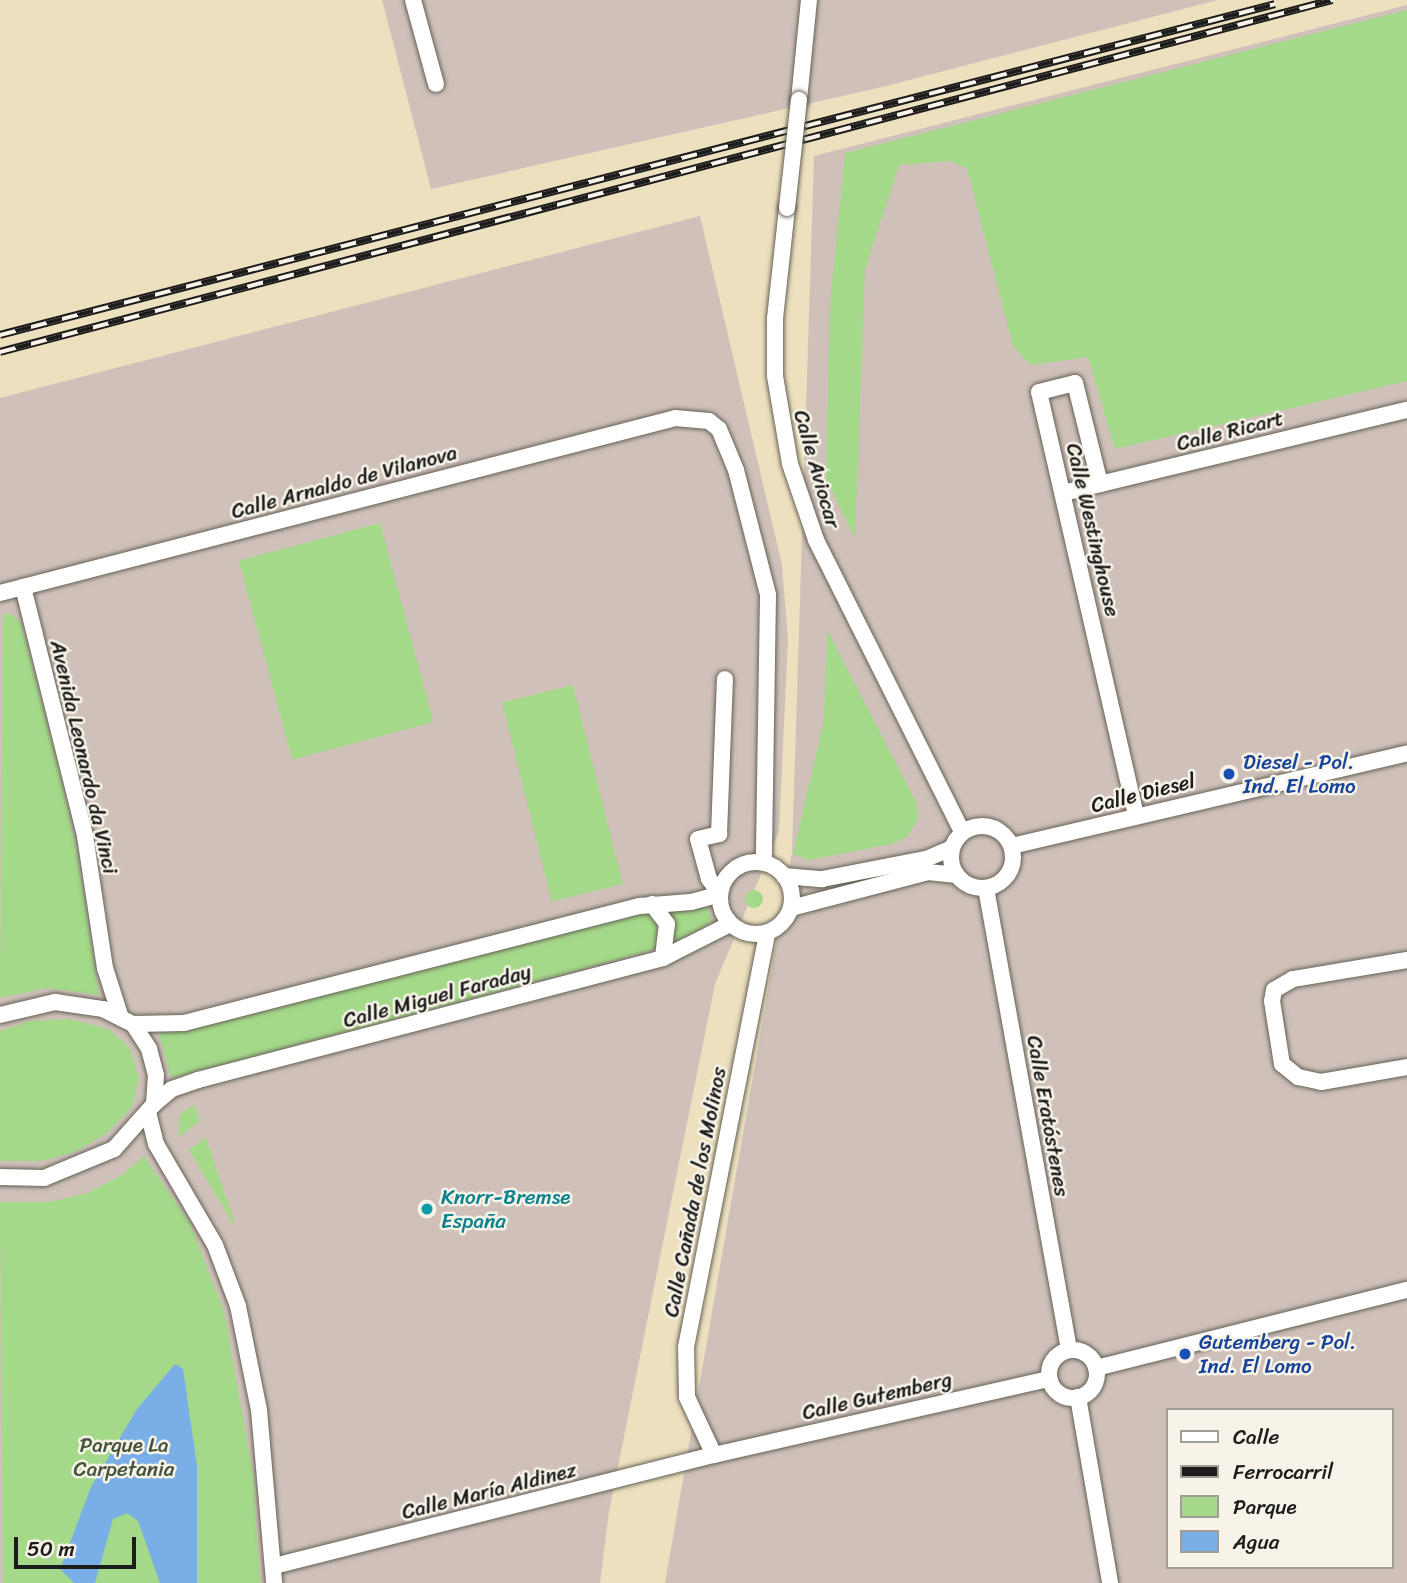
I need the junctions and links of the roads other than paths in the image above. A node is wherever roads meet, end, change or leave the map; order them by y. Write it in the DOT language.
graph roads {
  1 [pos="413,0"];
  2 [pos="809,0"];
  3 [pos="436,84"];
  4 [pos="1407,410"];
  5 [pos="1100,484"];
  6 [pos="1063,493"];
  7 [pos="23,587"];
  8 [pos="0,593"];
  9 [pos="725,679"];
  10 [pos="1407,753"];
  11 [pos="1136,815"];
  12 [pos="962,832"];
  13 [pos="1012,846"];
  14 [pos="952,848"];
  15 [pos="764,863"];
  16 [pos="957,875"];
  17 [pos="784,876"];
  18 [pos="986,888"];
  19 [pos="720,894"];
  20 [pos="652,904"];
  21 [pos="791,908"];
  22 [pos="730,924"];
  23 [pos="767,933"];
  24 [pos="663,958"];
  25 [pos="1407,960"];
  26 [pos="0,1015"];
  27 [pos="127,1021"];
  28 [pos="1407,1067"];
  29 [pos="151,1108"];
  30 [pos="0,1177"];
  31 [pos="1407,1290"];
  32 [pos="1069,1350"];
  33 [pos="1096,1368"];
  34 [pos="1049,1378"];
  35 [pos="1078,1397"];
  36 [pos="714,1455"];
  37 [pos="274,1566"];
  38 [pos="274,1583"];
  39 [pos="1110,1583"];
  1 -- 3 [label="street"];
  2 -- 12 [label="street, Calle Aviocar, bridge"];
  4 -- 5 [label="street, Calle Ricart"];
  5 -- 6 [label="street, Calle Ricart"];
  5 -- 6 [label="street, Calle Westinghouse"];
  6 -- 11 [label="street, Calle Westinghouse"];
  7 -- 8 [label="street, Calle Arnaldo de Vilanova"];
  7 -- 15 [label="street, Calle Arnaldo de Vilanova"];
  7 -- 27 [label="street, Avenida Leonardo da Vinci"];
  9 -- 19 [label="street"];
  10 -- 11 [label="street, Calle Diesel"];
  11 -- 13 [label="street, Calle Diesel"];
  12 -- 13 [label="street"];
  12 -- 14 [label="street"];
  13 -- 18 [label="street"];
  14 -- 16 [label="street"];
  14 -- 17 [label="street"];
  15 -- 17 [label="street"];
  15 -- 19 [label="street"];
  16 -- 18 [label="street"];
  16 -- 21 [label="street"];
  17 -- 21 [label="street"];
  18 -- 32 [label="street, Calle Eratóstenes"];
  19 -- 20 [label="street, Calle Miguel Faraday"];
  19 -- 22 [label="street"];
  20 -- 24 [label="street"];
  20 -- 27 [label="street, Calle Miguel Faraday"];
  21 -- 23 [label="street"];
  22 -- 23 [label="street"];
  22 -- 24 [label="street, Calle Miguel Faraday"];
  23 -- 36 [label="street, Calle Cañada de los Molinos"];
  24 -- 29 [label="street, Calle Miguel Faraday"];
  25 -- 28 [label="street"];
  26 -- 27 [label="street, Calle Miguel Faraday"];
  27 -- 29 [label="street, Avenida Leonardo da Vinci"];
  29 -- 30 [label="street, Calle Miguel Faraday"];
  29 -- 37 [label="street"];
  31 -- 33 [label="street"];
  32 -- 33 [label="street"];
  32 -- 34 [label="street"];
  33 -- 35 [label="street"];
  34 -- 35 [label="street"];
  34 -- 36 [label="street, Calle Gutemberg"];
  35 -- 39 [label="street"];
  36 -- 37 [label="street, Calle María Aldinez"];
  37 -- 38 [label="street"];
}
